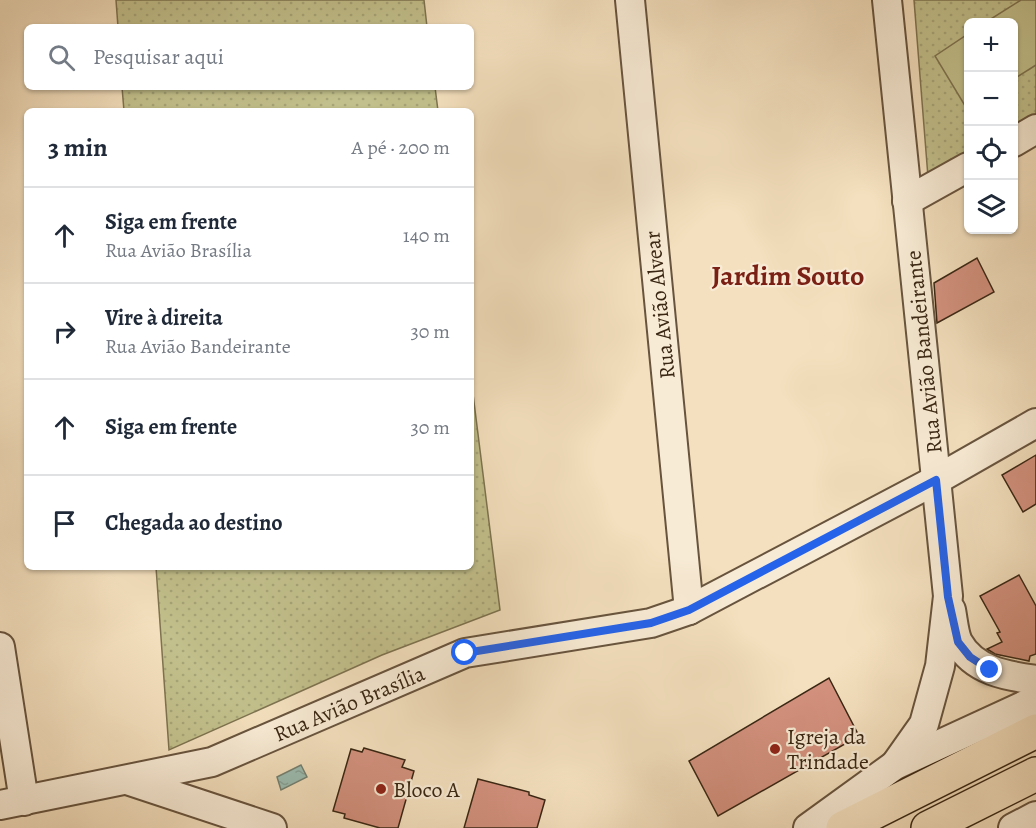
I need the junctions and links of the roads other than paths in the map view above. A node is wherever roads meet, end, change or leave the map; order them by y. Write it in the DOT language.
graph roads {
  1 [pos="630,0"];
  2 [pos="887,0"];
  3 [pos="1036,129"];
  4 [pos="1018,140"];
  5 [pos="964,170"];
  6 [pos="907,201"];
  7 [pos="1036,423"];
  8 [pos="936,480"];
  9 [pos="948,597"];
  10 [pos="689,610"];
  11 [pos="0,647"];
  12 [pos="1036,681"];
  13 [pos="1036,700"];
  14 [pos="1036,731"];
  15 [pos="895,765"];
  16 [pos="1036,774"];
  17 [pos="125,780"];
  18 [pos="12,803"];
  19 [pos="1036,816"];
  20 [pos="859,817"];
  21 [pos="272,828"];
  22 [pos="808,828"];
  23 [pos="928,828"];
  24 [pos="1012,828"];
  1 -- 10 [label="street, Rua Avião Alvear"];
  2 -- 6 [label="street, Rua Avião Bandeirante"];
  3 -- 4 [label="street"];
  5 -- 6 [label="street"];
  6 -- 8 [label="street, Rua Avião Bandeirante"];
  7 -- 8 [label="street, Rua Avião Brasília"];
  8 -- 9 [label="street, Rua Avião Bandeirante"];
  8 -- 10 [label="street, Rua Avião Brasília"];
  9 -- 12 [label="street"];
  9 -- 15 [label="street, Rua Avião Bandeirante"];
  10 -- 17 [label="street, Rua Avião Brasília"];
  11 -- 18 [label="street"];
  13 -- 15 [label="street"];
  14 -- 20 [label="main road"];
  15 -- 20 [label="street"];
  16 -- 23 [label="main road"];
  17 -- 18 [label="street, Rua Avião Brasília"];
  17 -- 21 [label="street"];
  19 -- 24 [label="street"];
  20 -- 22 [label="street"];
}
